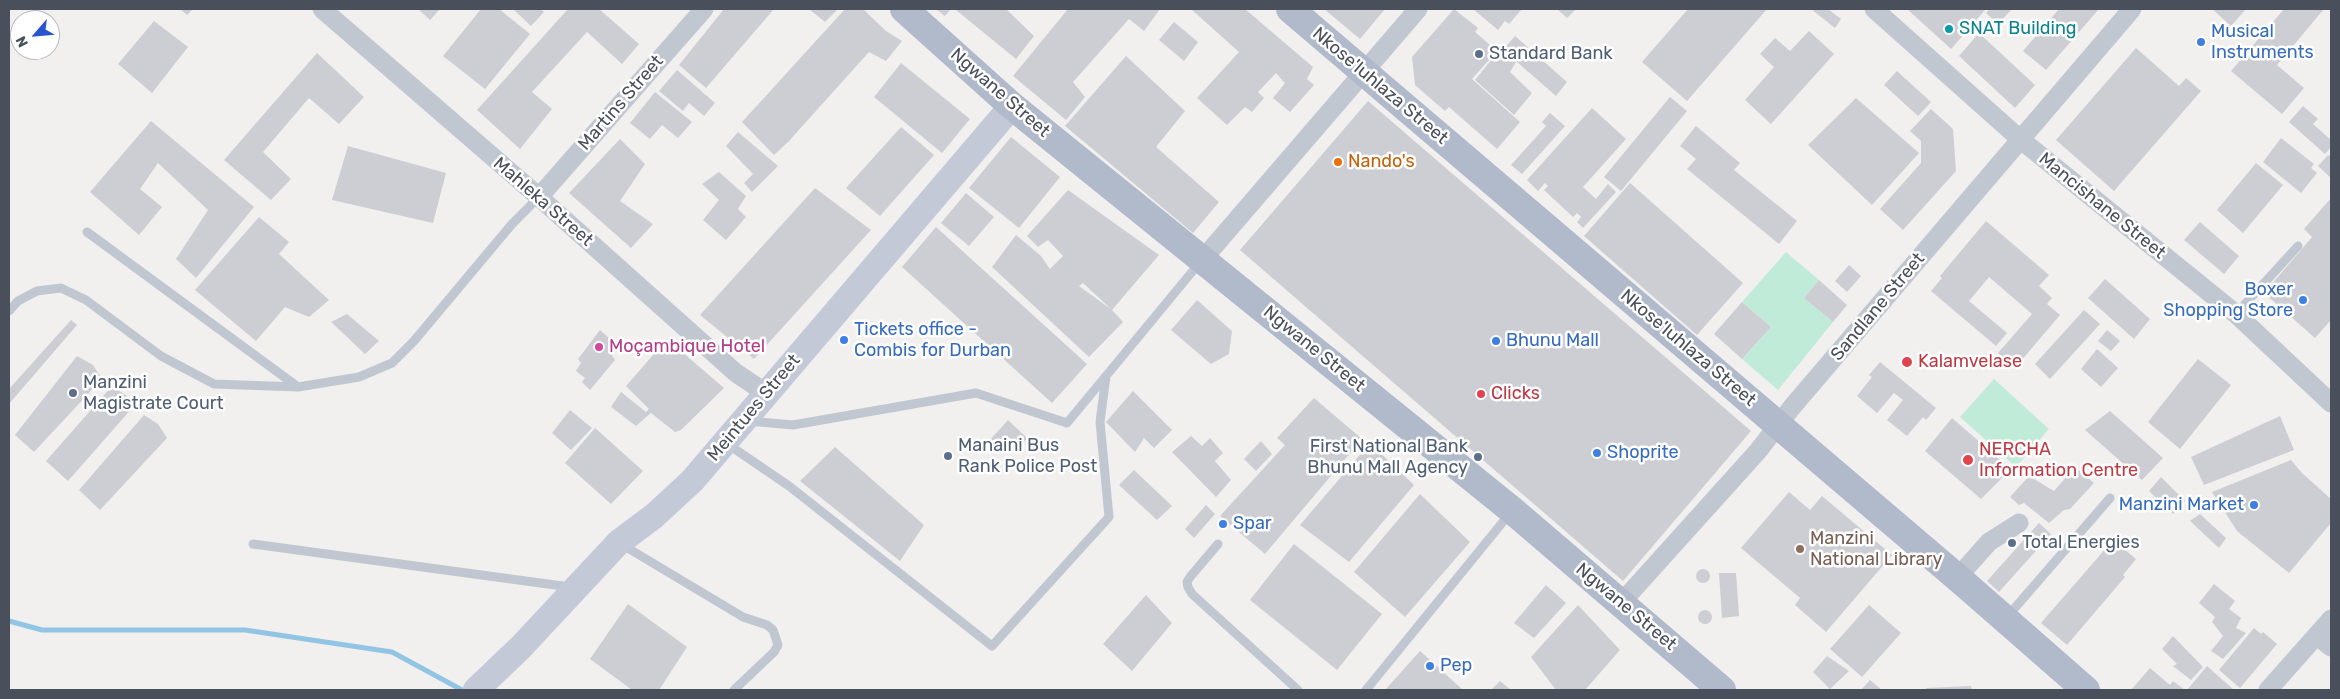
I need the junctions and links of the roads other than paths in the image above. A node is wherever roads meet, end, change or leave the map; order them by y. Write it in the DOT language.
graph roads {
  1 [pos="322,9"];
  2 [pos="704,9"];
  3 [pos="904,9"];
  4 [pos="1290,9"];
  5 [pos="1418,9"];
  6 [pos="1874,9"];
  7 [pos="2132,9"];
  8 [pos="1363,73"];
  9 [pos="1012,106"];
  10 [pos="2020,139"];
  11 [pos="539,198"];
  12 [pos="86,232"];
  13 [pos="2298,246"];
  14 [pos="1203,259"];
  15 [pos="9,311"];
  16 [pos="2236,314"];
  17 [pos="1106,376"];
  18 [pos="298,387"];
  19 [pos="766,393"];
  20 [pos="2331,404"];
  21 [pos="743,420"];
  22 [pos="1778,425"];
  23 [pos="726,442"];
  24 [pos="2110,498"];
  25 [pos="1513,511"];
  26 [pos="2019,522"];
  27 [pos="618,543"];
  28 [pos="253,544"];
  29 [pos="1218,544"];
  30 [pos="1957,578"];
  31 [pos="576,588"];
  32 [pos="1622,604"];
  33 [pos="2005,619"];
  34 [pos="2331,619"];
  35 [pos="2324,642"];
  36 [pos="2080,689"];
  37 [pos="476,690"];
  38 [pos="734,690"];
  39 [pos="1298,690"];
  40 [pos="1366,690"];
  41 [pos="1722,690"];
  42 [pos="2268,690"];
  1 -- 11 [label="street, Mahleka Street"];
  2 -- 11 [label="street, Martins Street"];
  3 -- 9 [label="main road, Ngwane Street"];
  4 -- 8 [label="main road, Nkose'luhlaza Street"];
  5 -- 8 [label="street"];
  6 -- 10 [label="street, Mancishane Street"];
  7 -- 10 [label="street, Sandlane Street"];
  8 -- 14 [label="street"];
  8 -- 22 [label="main road, Nkose'luhlaza Street"];
  9 -- 14 [label="main road, Ngwane Street"];
  9 -- 19 [label="street, Meintues Street"];
  10 -- 16 [label="street, Mancishane Street"];
  10 -- 22 [label="street, Sandlane Street"];
  11 -- 18 [label="lane"];
  11 -- 19 [label="street, Mahleka Street"];
  12 -- 18 [label="lane"];
  13 -- 16 [label="lane"];
  14 -- 17 [label="lane"];
  14 -- 25 [label="main road, Ngwane Street"];
  15 -- 18 [label="lane"];
  16 -- 20 [label="street, Mancishane Street"];
  17 -- 21 [label="lane"];
  17 -- 23 [label="lane"];
  19 -- 21 [label="street, Meintues Street"];
  21 -- 23 [label="street, Meintues Street"];
  22 -- 30 [label="main road, Nkose'luhlaza Street"];
  22 -- 32 [label="street, Sandlane Street"];
  23 -- 27 [label="street, Meintues Street"];
  24 -- 33 [label="lane"];
  25 -- 32 [label="main road, Ngwane Street"];
  25 -- 40 [label="lane"];
  26 -- 30 [label="street"];
  27 -- 31 [label="street, Meintues Street"];
  27 -- 38 [label="lane"];
  28 -- 31 [label="lane"];
  29 -- 39 [label="lane"];
  30 -- 33 [label="main road, Nkose'luhlaza Street"];
  31 -- 37 [label="street, Meintues Street"];
  32 -- 41 [label="main road, Ngwane Street"];
  33 -- 36 [label="main road, Nkose'luhlaza Street"];
  34 -- 35 [label="street"];
  35 -- 42 [label="street"];
}
